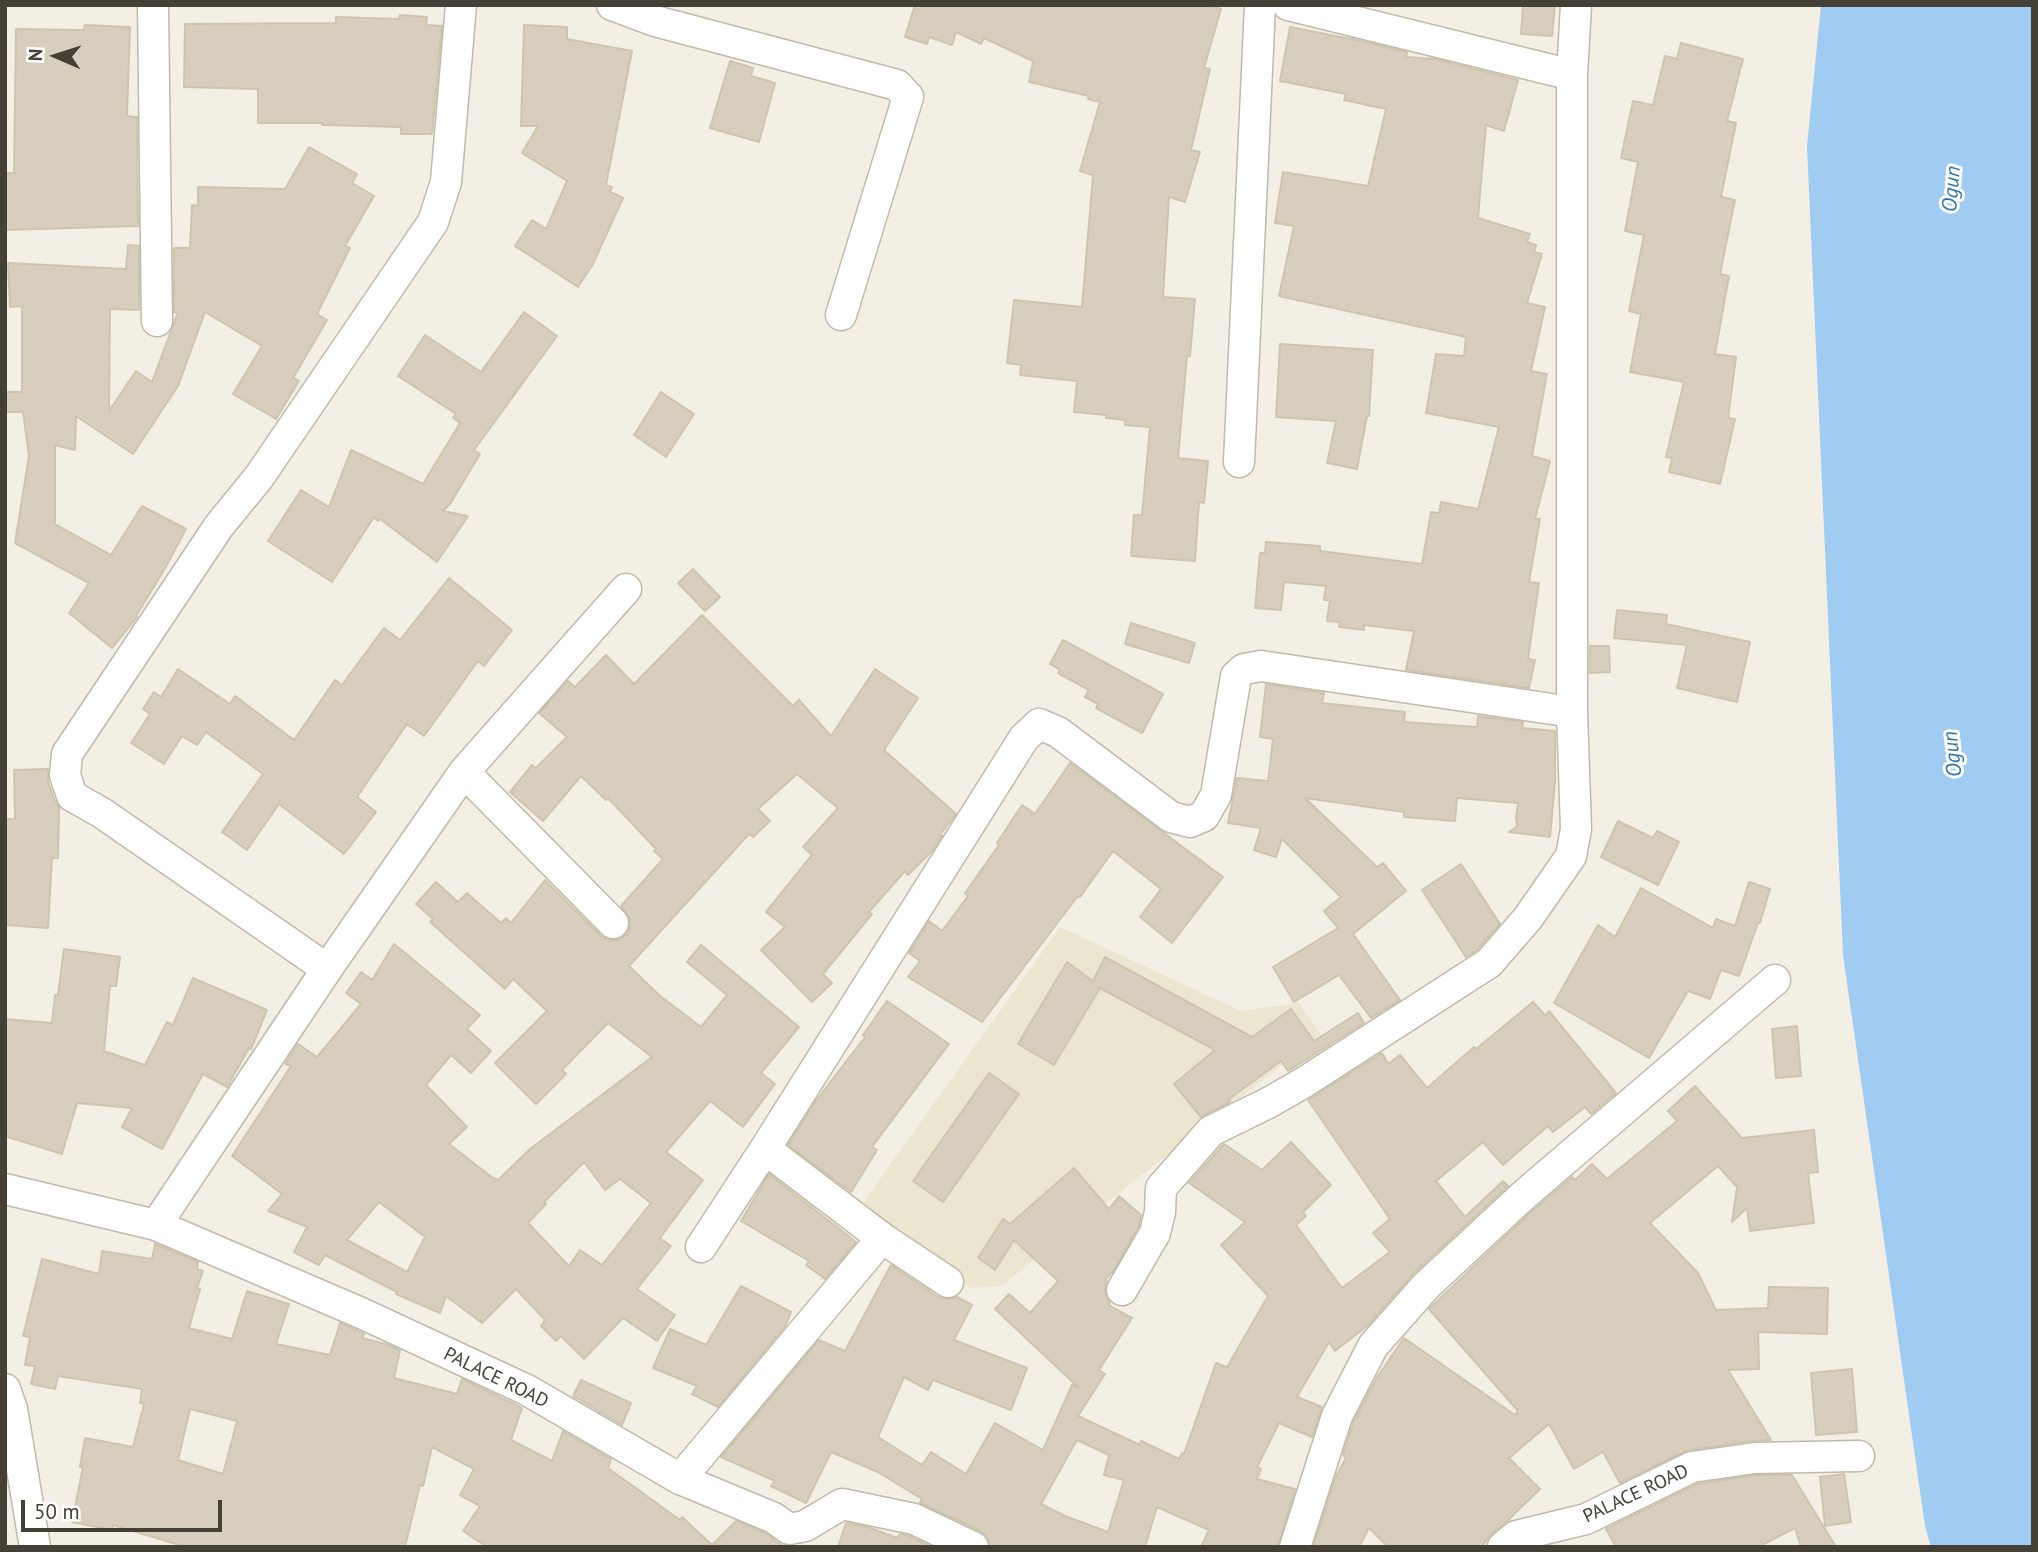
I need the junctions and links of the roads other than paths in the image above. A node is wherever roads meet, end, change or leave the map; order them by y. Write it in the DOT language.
graph roads {
  1 [pos="153,5"];
  2 [pos="461,5"];
  3 [pos="612,5"];
  4 [pos="1260,5"];
  5 [pos="1288,5"];
  6 [pos="1576,5"];
  7 [pos="1572,75"];
  8 [pos="841,315"];
  9 [pos="157,321"];
  10 [pos="1240,462"];
  11 [pos="626,589"];
  12 [pos="1572,712"];
  13 [pos="464,772"];
  14 [pos="613,923"];
  15 [pos="327,969"];
  16 [pos="1775,980"];
  17 [pos="765,1149"];
  18 [pos="5,1189"];
  19 [pos="156,1225"];
  20 [pos="882,1238"];
  21 [pos="701,1247"];
  22 [pos="948,1282"];
  23 [pos="1122,1290"];
  24 [pos="5,1389"];
  25 [pos="1859,1456"];
  26 [pos="680,1479"];
  27 [pos="36,1547"];
  28 [pos="973,1547"];
  29 [pos="1295,1547"];
  30 [pos="1503,1547"];
  1 -- 9 [label="street"];
  2 -- 15 [label="street"];
  3 -- 8 [label="street"];
  4 -- 10 [label="street"];
  5 -- 7 [label="street"];
  6 -- 7 [label="street"];
  7 -- 12 [label="street"];
  11 -- 13 [label="street"];
  12 -- 17 [label="street"];
  12 -- 23 [label="street"];
  13 -- 14 [label="street"];
  13 -- 15 [label="street"];
  15 -- 19 [label="street"];
  16 -- 29 [label="street"];
  17 -- 20 [label="street"];
  17 -- 21 [label="street"];
  18 -- 19 [label="street, PALACE ROAD"];
  19 -- 26 [label="street, PALACE ROAD"];
  20 -- 22 [label="street"];
  20 -- 26 [label="street"];
  24 -- 27 [label="street"];
  25 -- 30 [label="street, PALACE ROAD"];
  26 -- 28 [label="street, PALACE ROAD"];
}
